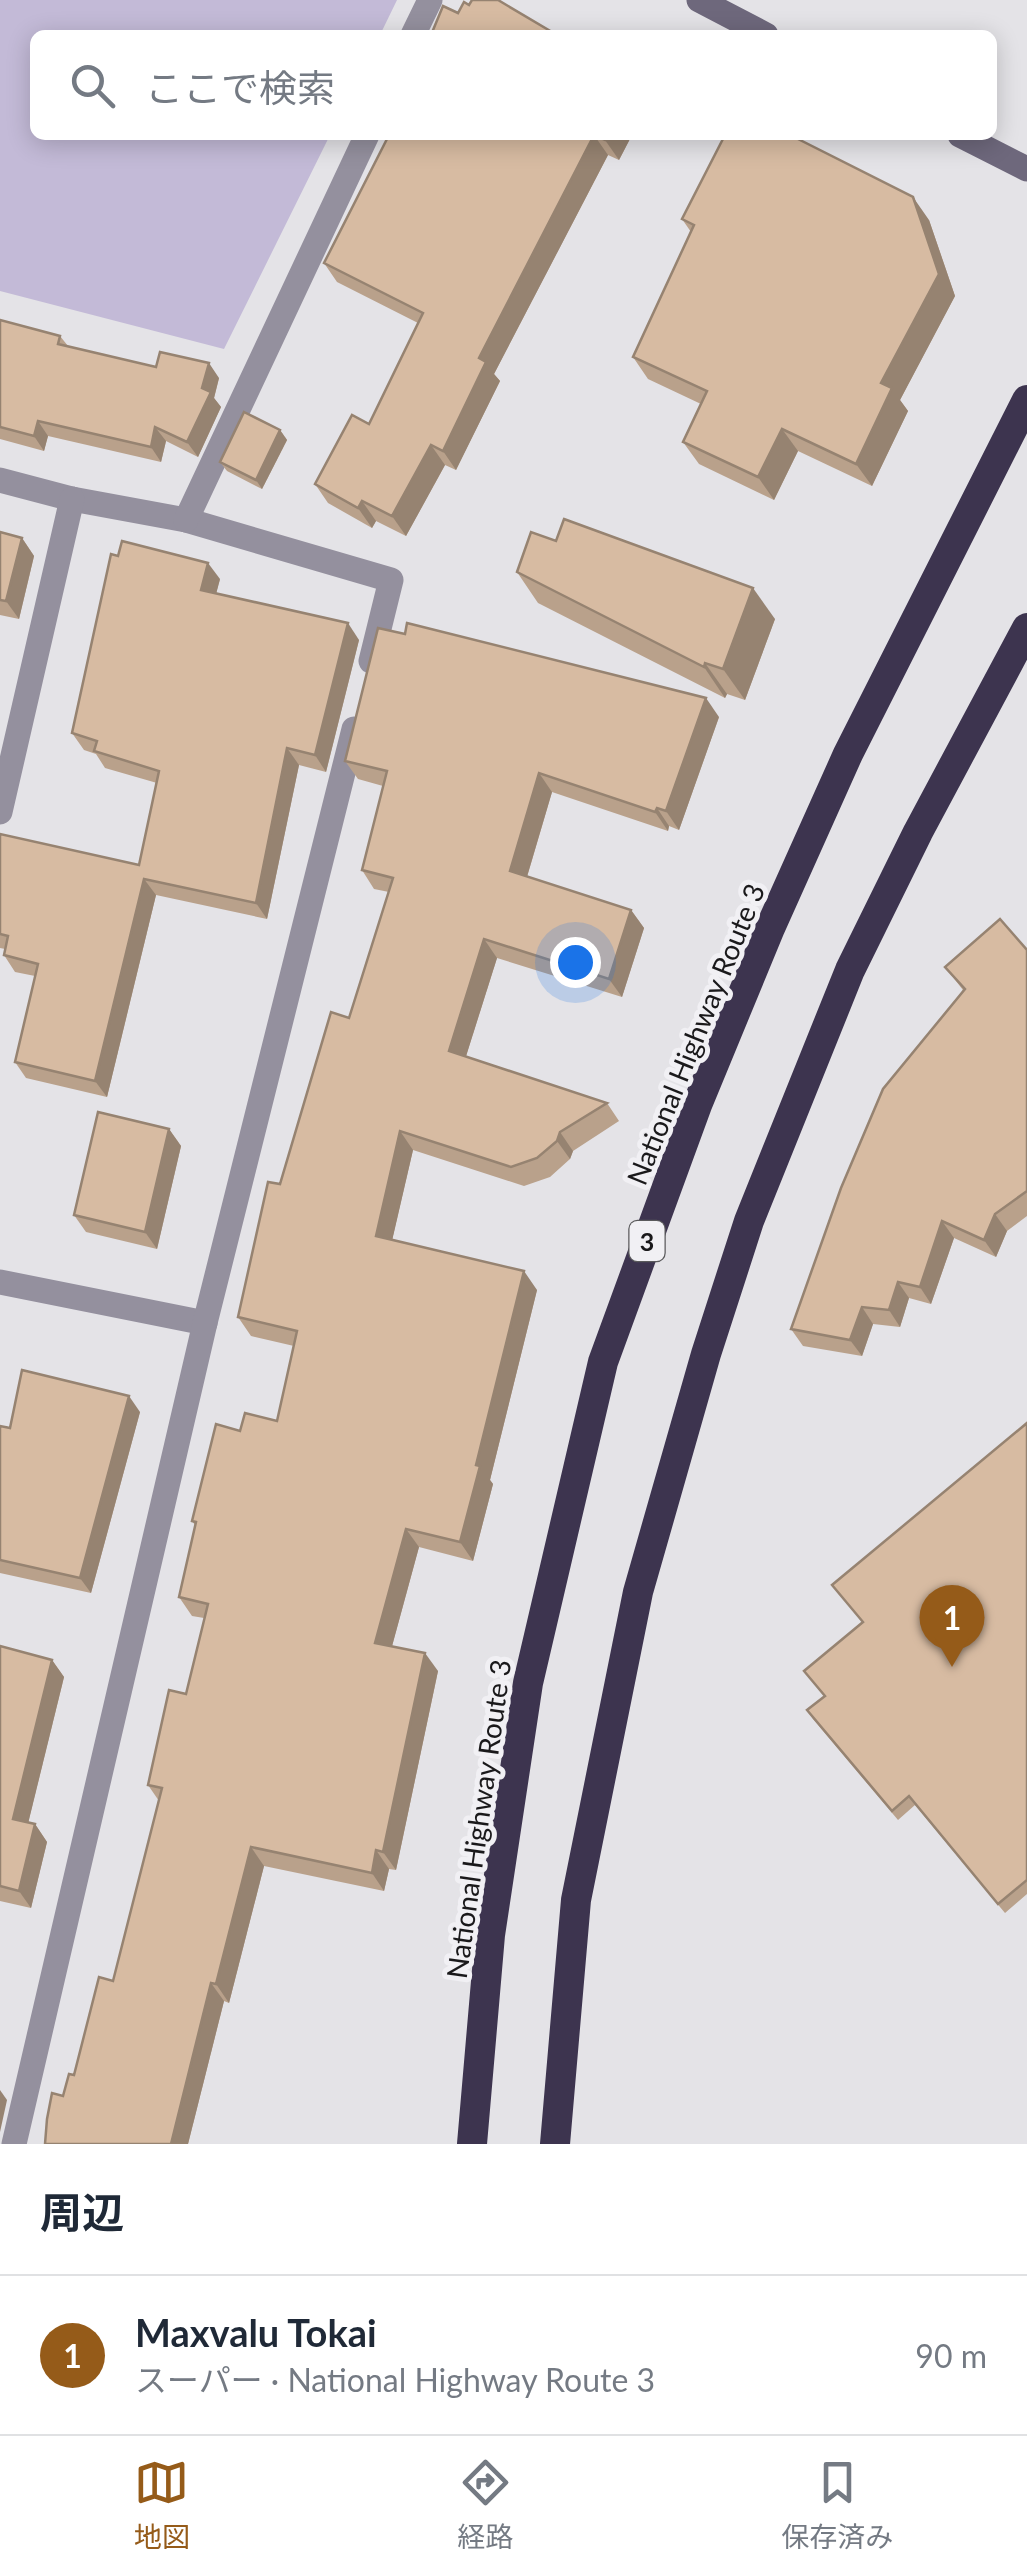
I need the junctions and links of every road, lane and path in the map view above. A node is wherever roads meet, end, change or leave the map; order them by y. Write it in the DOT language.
graph roads {
  1 [pos="430,0"];
  2 [pos="699,0"];
  3 [pos="416,30"];
  4 [pos="756,30"];
  5 [pos="364,140"];
  6 [pos="970,140"];
  7 [pos="1027,170"];
  8 [pos="1027,400"];
  9 [pos="0,480"];
  10 [pos="72,500"];
  11 [pos="186,520"];
  12 [pos="1027,628"];
  13 [pos="0,812"];
  14 [pos="0,1282"];
  15 [pos="205,1323"];
  16 [pos="14,2144"];
  17 [pos="472,2144"];
  18 [pos="556,2144"];
  1 -- 3 [label="street"];
  2 -- 4 [label="street"];
  5 -- 11 [label="street"];
  6 -- 7 [label="street"];
  8 -- 17 [label="highway, National Highway Route 3 / 3"];
  9 -- 10 [label="street"];
  10 -- 11 [label="street"];
  10 -- 13 [label="street"];
  11 -- 15 [label="street"];
  12 -- 18 [label="highway"];
  14 -- 15 [label="street"];
  15 -- 16 [label="street"];
}
